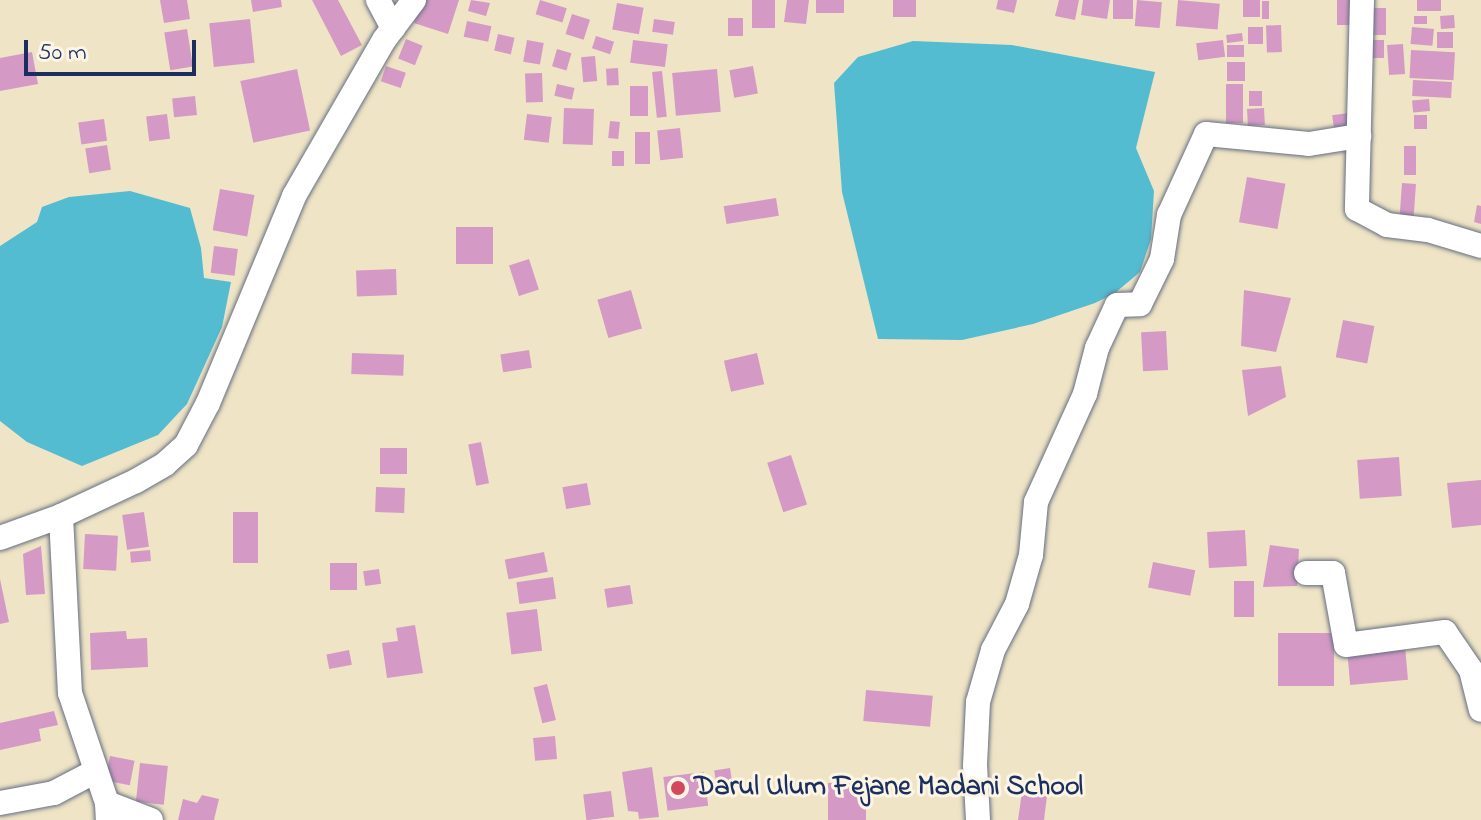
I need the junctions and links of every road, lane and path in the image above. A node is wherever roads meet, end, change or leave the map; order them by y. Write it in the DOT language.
graph roads {
  1 [pos="378,0"];
  2 [pos="414,0"];
  3 [pos="1362,0"];
  4 [pos="393,28"];
  5 [pos="1359,136"];
  6 [pos="1481,246"];
  7 [pos="61,516"];
  8 [pos="0,538"];
  9 [pos="1306,573"];
  10 [pos="1481,710"];
  11 [pos="96,771"];
  12 [pos="0,803"];
  13 [pos="107,811"];
  14 [pos="151,820"];
  15 [pos="978,820"];
  1 -- 4 [label="street"];
  2 -- 4 [label="street"];
  3 -- 5 [label="street"];
  4 -- 7 [label="street"];
  5 -- 6 [label="street"];
  5 -- 15 [label="street"];
  7 -- 8 [label="street"];
  7 -- 11 [label="street"];
  9 -- 10 [label="street"];
  11 -- 12 [label="street"];
  11 -- 13 [label="street"];
  13 -- 14 [label="street"];
}
